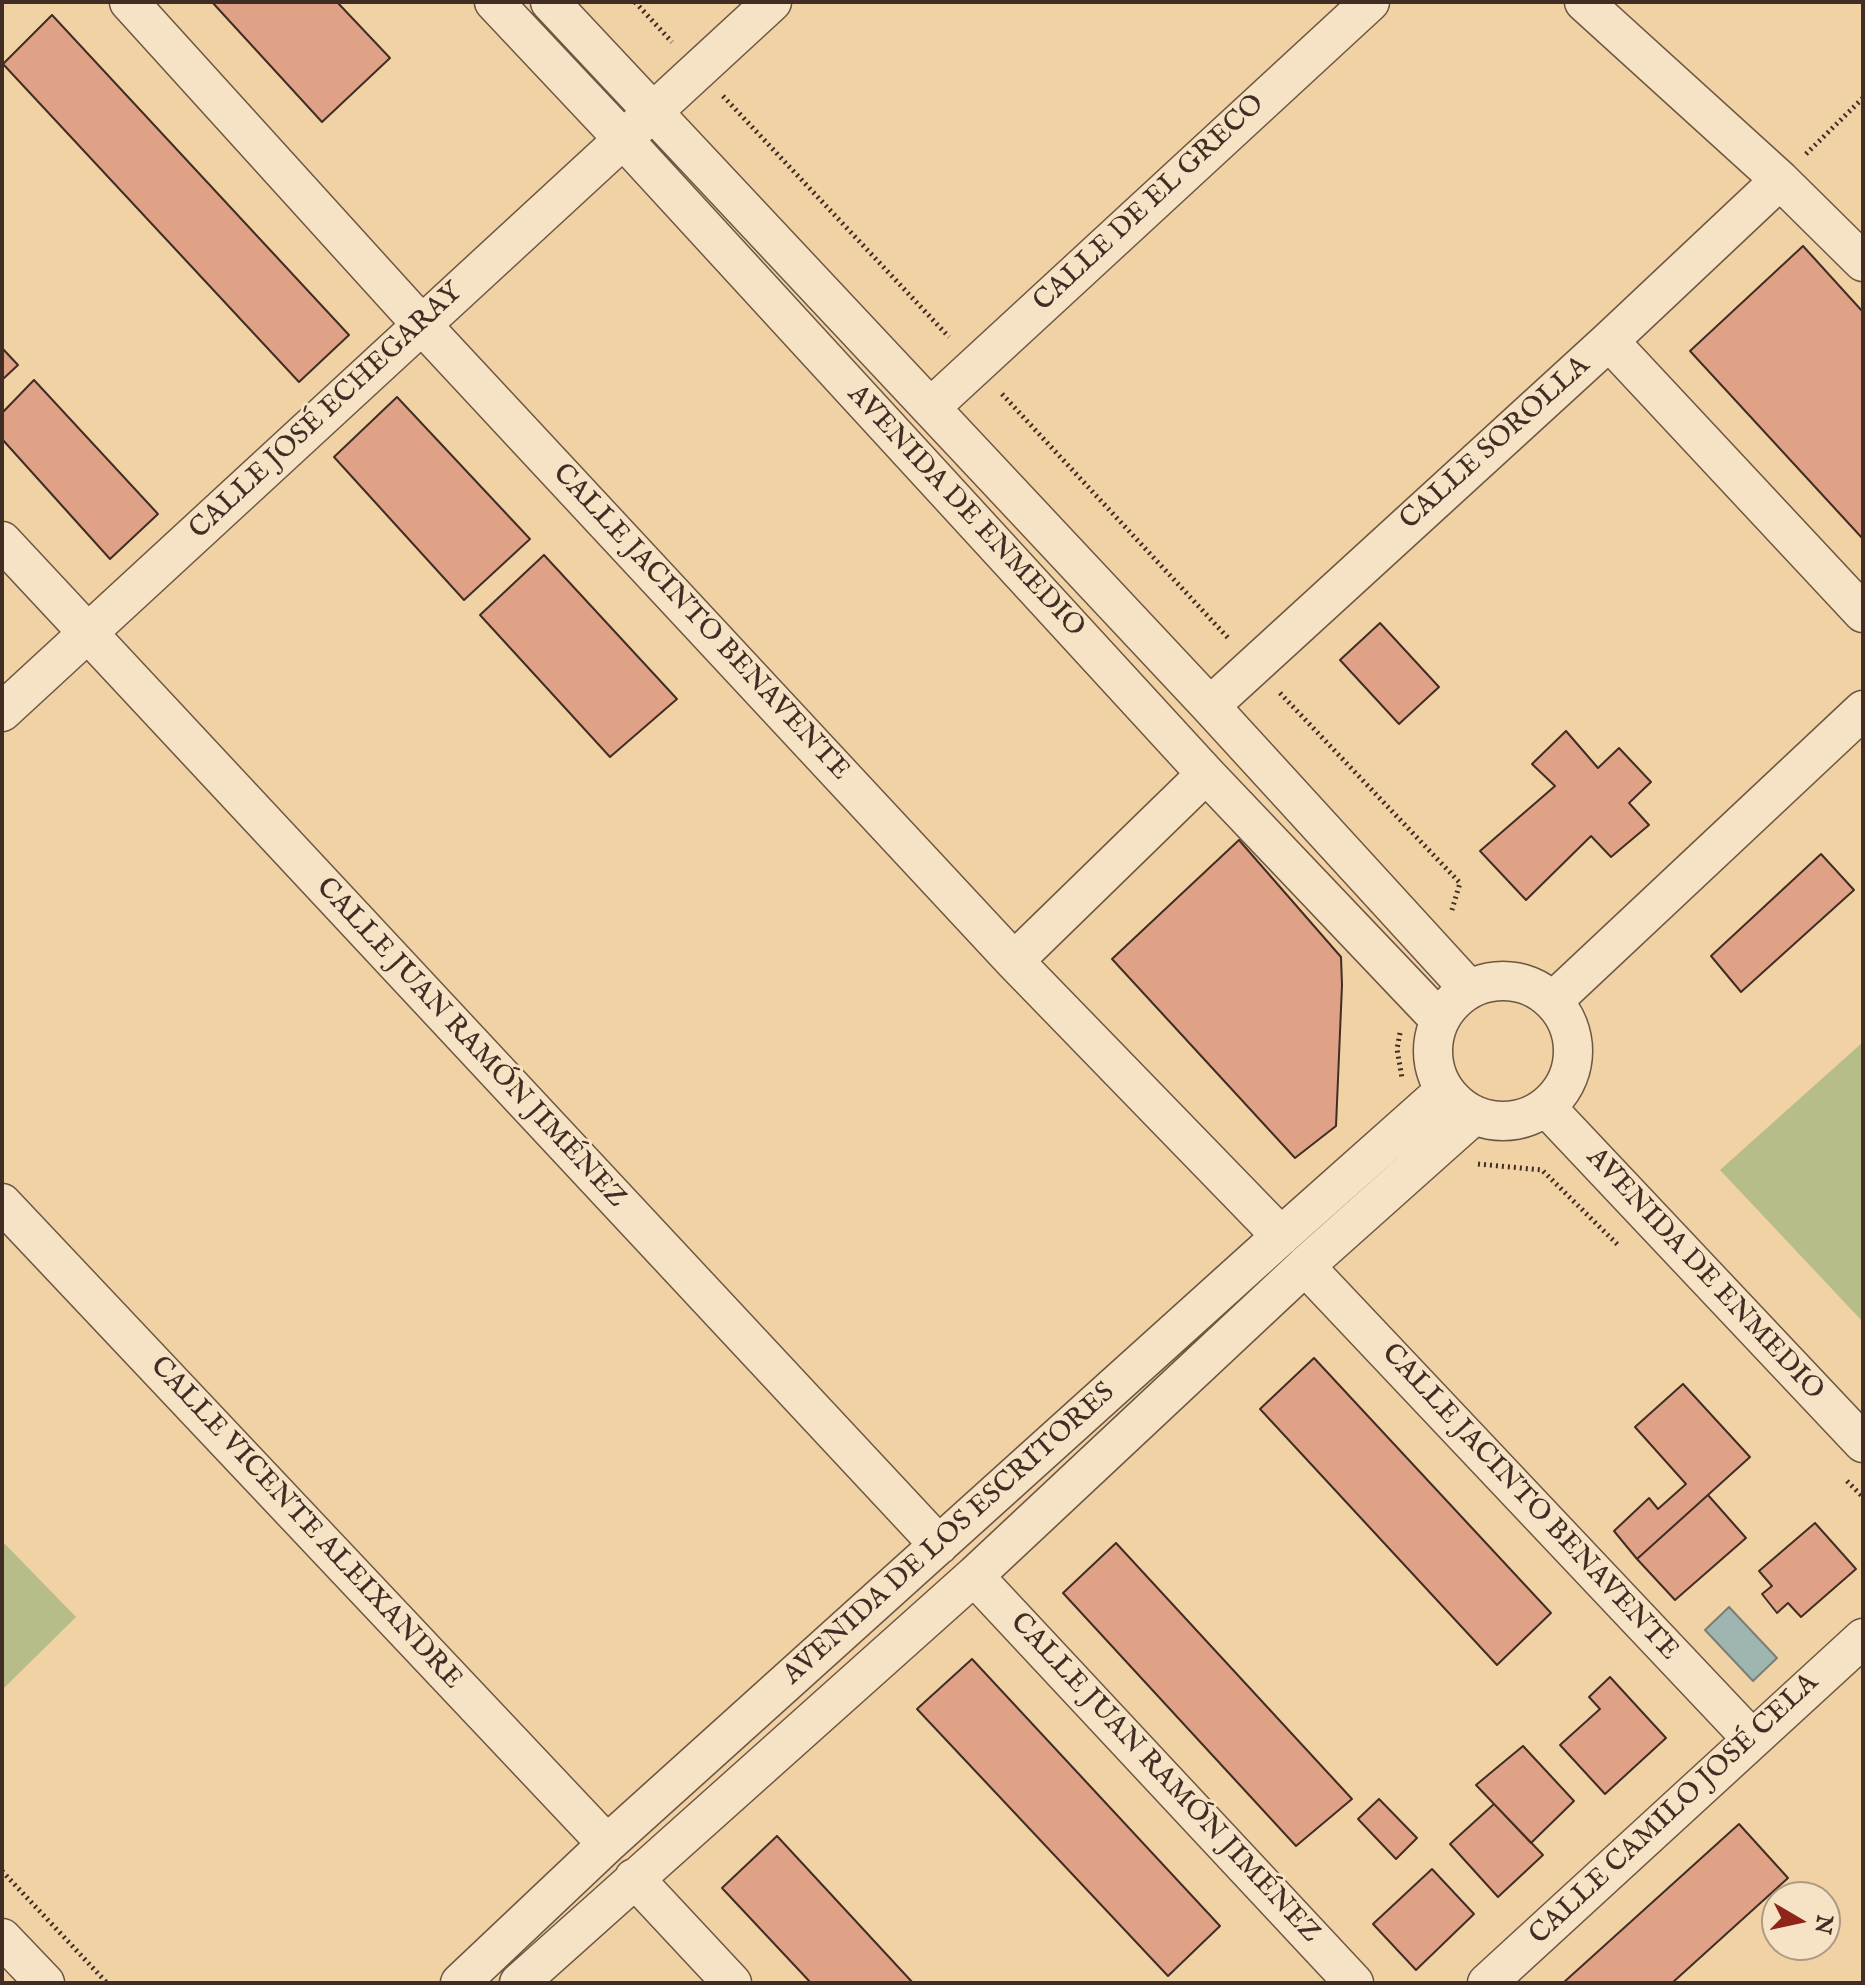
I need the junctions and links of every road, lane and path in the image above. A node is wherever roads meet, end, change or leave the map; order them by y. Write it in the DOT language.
graph roads {
  1 [pos="129,2"];
  2 [pos="494,2"];
  3 [pos="550,2"];
  4 [pos="772,2"];
  5 [pos="1370,2"];
  6 [pos="1584,2"];
  7 [pos="1863,98"];
  8 [pos="651,111"];
  9 [pos="623,139"];
  10 [pos="1780,180"];
  11 [pos="1863,262"];
  12 [pos="422,325"];
  13 [pos="1609,341"];
  14 [pos="931,407"];
  15 [pos="2,541"];
  16 [pos="1863,613"];
  17 [pos="87,634"];
  18 [pos="1210,706"];
  19 [pos="1863,710"];
  20 [pos="2,712"];
  21 [pos="1206,774"];
  22 [pos="1014,961"];
  23 [pos="1469,989"];
  24 [pos="1553,1001"];
  25 [pos="1439,1019"];
  26 [pos="1444,1091"];
  27 [pos="1546,1107"];
  28 [pos="1473,1116"];
  29 [pos="1474,1164"];
  30 [pos="2,1203"];
  31 [pos="1281,1236"];
  32 [pos="1620,1248"];
  33 [pos="1305,1266"];
  34 [pos="1863,1443"];
  35 [pos="1844,1477"];
  36 [pos="1863,1497"];
  37 [pos="939,1545"];
  38 [pos="974,1576"];
  39 [pos="1863,1638"];
  40 [pos="1752,1739"];
  41 [pos="607,1844"];
  42 [pos="2,1871"];
  43 [pos="634,1878"];
  44 [pos="2,1938"];
  45 [pos="45,1983"];
  46 [pos="107,1983"];
  47 [pos="460,1983"];
  48 [pos="519,1983"];
  49 [pos="732,1983"];
  50 [pos="1354,1983"];
  51 [pos="1487,1983"];
  1 -- 12 [label="street, CALLE JACINTO BENAVENTE"];
  2 -- 9 [label="street, AVENIDA DE ENMEDIO"];
  3 -- 8 [label="street, AVENIDA DE ENMEDIO"];
  4 -- 8 [label="street, CALLE JOSÉ ECHEGARAY"];
  5 -- 14 [label="street, CALLE DE EL GRECO"];
  6 -- 10 [label="street"];
  7 -- 10 [label="path"];
  8 -- 9 [label="street, CALLE JOSÉ ECHEGARAY"];
  8 -- 14 [label="street, AVENIDA DE ENMEDIO"];
  9 -- 12 [label="street, CALLE JOSÉ ECHEGARAY"];
  9 -- 21 [label="street, AVENIDA DE ENMEDIO"];
  10 -- 11 [label="street"];
  10 -- 13 [label="street, CALLE SOROLLA"];
  12 -- 17 [label="street, CALLE JOSÉ ECHEGARAY"];
  12 -- 22 [label="street, CALLE JACINTO BENAVENTE"];
  13 -- 16 [label="street"];
  13 -- 18 [label="street, CALLE SOROLLA"];
  14 -- 18 [label="street, AVENIDA DE ENMEDIO"];
  15 -- 17 [label="street, CALLE JUAN RAMÓN JIMÉNEZ"];
  17 -- 20 [label="street, CALLE JOSÉ ECHEGARAY"];
  17 -- 37 [label="street, CALLE JUAN RAMÓN JIMÉNEZ"];
  18 -- 23 [label="street, AVENIDA DE ENMEDIO"];
  19 -- 24 [label="street"];
  21 -- 22 [label="street"];
  21 -- 25 [label="street, AVENIDA DE ENMEDIO"];
  22 -- 31 [label="street, CALLE JACINTO BENAVENTE"];
  23 -- 24 [label="street"];
  23 -- 25 [label="street"];
  24 -- 27 [label="street"];
  25 -- 26 [label="street"];
  26 -- 28 [label="street"];
  26 -- 31 [label="street, AVENIDA DE LOS ESCRITORES"];
  27 -- 28 [label="street"];
  27 -- 34 [label="street, AVENIDA DE ENMEDIO"];
  28 -- 33 [label="street, AVENIDA DE LOS ESCRITORES"];
  29 -- 32 [label="path"];
  30 -- 41 [label="street, CALLE VICENTE ALEIXANDRE"];
  31 -- 37 [label="street, AVENIDA DE LOS ESCRITORES"];
  33 -- 38 [label="street, AVENIDA DE LOS ESCRITORES"];
  33 -- 40 [label="street, CALLE JACINTO BENAVENTE"];
  35 -- 36 [label="path"];
  37 -- 41 [label="street, AVENIDA DE LOS ESCRITORES"];
  38 -- 43 [label="street, AVENIDA DE LOS ESCRITORES"];
  38 -- 50 [label="street, CALLE JUAN RAMÓN JIMÉNEZ"];
  39 -- 40 [label="street, CALLE CAMILO JOSÉ CELA"];
  40 -- 51 [label="street, CALLE CAMILO JOSÉ CELA"];
  41 -- 47 [label="street, AVENIDA DE LOS ESCRITORES"];
  42 -- 46 [label="path"];
  43 -- 48 [label="street, AVENIDA DE LOS ESCRITORES"];
  43 -- 49 [label="street"];
  44 -- 45 [label="street"];
}
